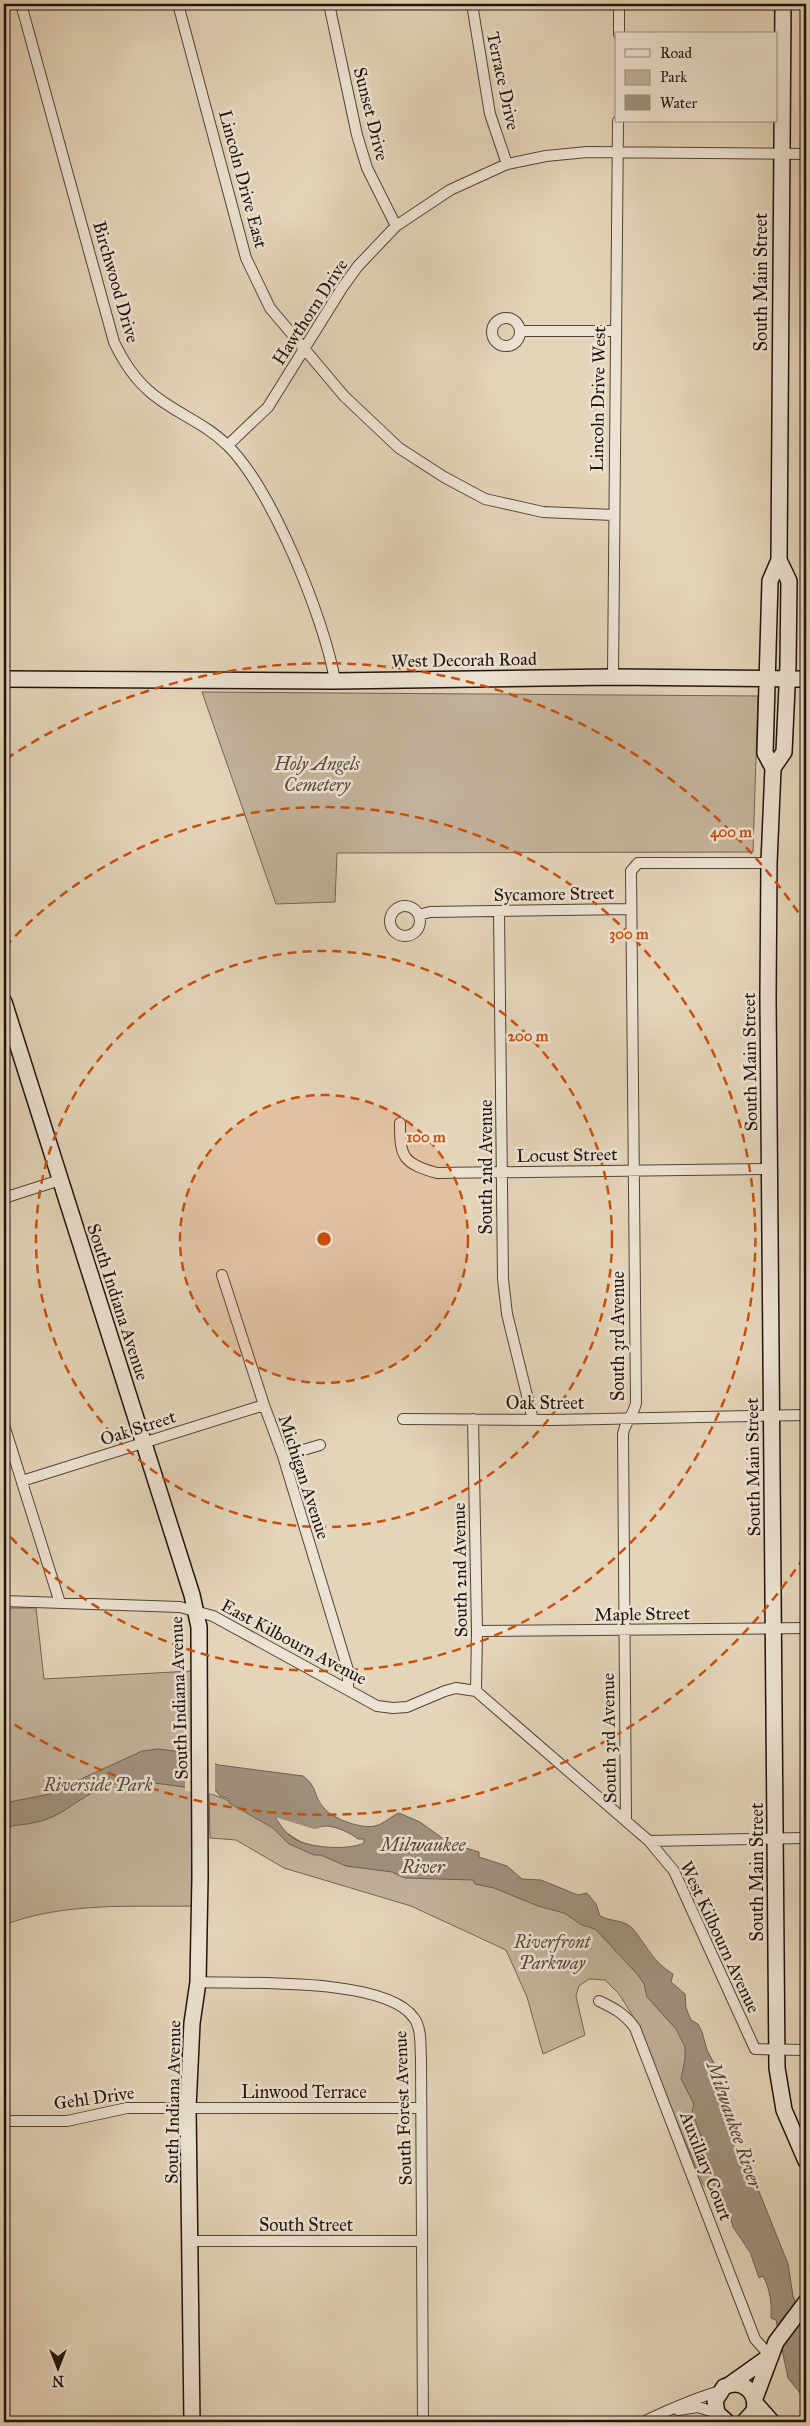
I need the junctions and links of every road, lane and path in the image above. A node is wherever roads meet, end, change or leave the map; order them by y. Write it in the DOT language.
graph roads {
  1 [pos="21,4"];
  2 [pos="178,4"];
  3 [pos="329,4"];
  4 [pos="472,4"];
  5 [pos="619,4"];
  6 [pos="783,4"];
  7 [pos="619,32"];
  8 [pos="618,122"];
  9 [pos="617,152"];
  10 [pos="780,153"];
  11 [pos="806,154"];
  12 [pos="507,164"];
  13 [pos="396,226"];
  14 [pos="520,331"];
  15 [pos="615,331"];
  16 [pos="304,349"];
  17 [pos="228,445"];
  18 [pos="613,515"];
  19 [pos="778,560"];
  20 [pos="613,677"];
  21 [pos="766,678"];
  22 [pos="788,678"];
  23 [pos="4,679"];
  24 [pos="806,679"];
  25 [pos="335,681"];
  26 [pos="773,768"];
  27 [pos="769,863"];
  28 [pos="630,909"];
  29 [pos="499,911"];
  30 [pos="419,915"];
  31 [pos="4,1002"];
  32 [pos="400,1123"];
  33 [pos="770,1169"];
  34 [pos="634,1170"];
  35 [pos="503,1173"];
  36 [pos="60,1180"];
  37 [pos="4,1198"];
  38 [pos="222,1275"];
  39 [pos="264,1405"];
  40 [pos="806,1414"];
  41 [pos="770,1415"];
  42 [pos="629,1418"];
  43 [pos="404,1419"];
  44 [pos="473,1419"];
  45 [pos="533,1420"];
  46 [pos="4,1425"];
  47 [pos="144,1444"];
  48 [pos="320,1444"];
  49 [pos="283,1456"];
  50 [pos="22,1481"];
  51 [pos="4,1601"];
  52 [pos="60,1603"];
  53 [pos="196,1610"];
  54 [pos="774,1628"];
  55 [pos="806,1628"];
  56 [pos="477,1631"];
  57 [pos="624,1631"];
  58 [pos="348,1690"];
  59 [pos="476,1691"];
  60 [pos="626,1820"];
  61 [pos="806,1838"];
  62 [pos="775,1839"];
  63 [pos="649,1841"];
  64 [pos="198,1982"];
  65 [pos="599,2002"];
  66 [pos="777,2050"];
  67 [pos="806,2050"];
  68 [pos="188,2108"];
  69 [pos="420,2108"];
  70 [pos="4,2120"];
  71 [pos="806,2161"];
  72 [pos="190,2241"];
  73 [pos="422,2241"];
  74 [pos="806,2291"];
  75 [pos="803,2305"];
  76 [pos="773,2349"];
  77 [pos="724,2388"];
  78 [pos="755,2401"];
  79 [pos="672,2410"];
  80 [pos="722,2418"];
  81 [pos="192,2422"];
  82 [pos="423,2422"];
  83 [pos="643,2422"];
  84 [pos="744,2422"];
  85 [pos="772,2422"];
  1 -- 17 [label="street, Birchwood Drive"];
  2 -- 16 [label="street, Lincoln Drive East"];
  3 -- 13 [label="street, Sunset Drive"];
  4 -- 12 [label="street, Terrace Drive"];
  5 -- 7 [label="street"];
  6 -- 10 [label="street, South Main Street"];
  8 -- 9 [label="street, Lincoln Drive West"];
  9 -- 10 [label="street, Hawthorn Drive"];
  9 -- 12 [label="street, Hawthorn Drive"];
  9 -- 15 [label="street, Lincoln Drive West"];
  10 -- 11 [label="street, Hawthorn Drive"];
  10 -- 19 [label="street, South Main Street"];
  12 -- 13 [label="street, Hawthorn Drive"];
  13 -- 16 [label="street, Hawthorn Drive"];
  14 -- 15 [label="street"];
  15 -- 18 [label="street, Lincoln Drive West"];
  16 -- 17 [label="street, Hawthorn Drive"];
  16 -- 18 [label="street, Lincoln Drive East"];
  17 -- 25 [label="street, Birchwood Drive"];
  18 -- 20 [label="street, Lincoln Drive West"];
  19 -- 21 [label="street, South Main Street"];
  19 -- 22 [label="street, South Main Street"];
  20 -- 21 [label="street, West Decorah Road"];
  20 -- 25 [label="street, West Decorah Road"];
  21 -- 22 [label="street, West Decorah Road"];
  21 -- 26 [label="street, South Main Street"];
  22 -- 24 [label="street, West Decorah Road"];
  22 -- 26 [label="street, South Main Street"];
  23 -- 25 [label="street, West Decorah Road"];
  26 -- 27 [label="street, South Main Street"];
  27 -- 28 [label="street, Sycamore Street"];
  27 -- 33 [label="street, South Main Street"];
  28 -- 29 [label="street, Sycamore Street"];
  28 -- 34 [label="street, South 3rd Avenue"];
  29 -- 30 [label="street, Sycamore Street"];
  29 -- 35 [label="street, South 2nd Avenue"];
  31 -- 36 [label="street, South Indiana Avenue"];
  32 -- 35 [label="street, Locust Street"];
  33 -- 34 [label="street, Locust Street"];
  33 -- 41 [label="street, South Main Street"];
  34 -- 35 [label="street, Locust Street"];
  34 -- 42 [label="street, South 3rd Avenue"];
  35 -- 45 [label="street, South 2nd Avenue"];
  36 -- 37 [label="street"];
  36 -- 47 [label="street, South Indiana Avenue"];
  38 -- 39 [label="street, Michigan Avenue"];
  39 -- 47 [label="street, Oak Street"];
  39 -- 49 [label="street, Michigan Avenue"];
  40 -- 41 [label="street, Oak Street"];
  41 -- 42 [label="street, Oak Street"];
  41 -- 54 [label="street, South Main Street"];
  42 -- 45 [label="street, Oak Street"];
  42 -- 57 [label="street, South 3rd Avenue"];
  43 -- 44 [label="street, Oak Street"];
  44 -- 45 [label="street, Oak Street"];
  44 -- 56 [label="street, South 2nd Avenue"];
  46 -- 50 [label="street"];
  47 -- 50 [label="street, Oak Street"];
  47 -- 53 [label="street, South Indiana Avenue"];
  48 -- 49 [label="street"];
  49 -- 58 [label="street, Michigan Avenue"];
  50 -- 52 [label="street"];
  51 -- 52 [label="street, East Kilbourn Avenue"];
  52 -- 53 [label="street, East Kilbourn Avenue"];
  53 -- 58 [label="street, East Kilbourn Avenue"];
  53 -- 64 [label="street, South Indiana Avenue"];
  54 -- 55 [label="street, Maple Street"];
  54 -- 57 [label="street, Maple Street"];
  54 -- 62 [label="street, South Main Street"];
  56 -- 57 [label="street, Maple Street"];
  56 -- 59 [label="street, South 2nd Avenue"];
  57 -- 60 [label="street, South 3rd Avenue"];
  58 -- 59 [label="street, East Kilbourn Avenue"];
  59 -- 60 [label="street, West Kilbourn Avenue"];
  60 -- 63 [label="street, West Kilbourn Avenue"];
  61 -- 62 [label="street"];
  62 -- 63 [label="street"];
  62 -- 66 [label="street, South Main Street"];
  63 -- 66 [label="street, West Kilbourn Avenue"];
  64 -- 68 [label="street, South Indiana Avenue"];
  64 -- 69 [label="street, South Forest Avenue"];
  65 -- 76 [label="street, Auxillary Court"];
  66 -- 67 [label="street"];
  66 -- 71 [label="street, South Main Street"];
  68 -- 69 [label="street, Linwood Terrace"];
  68 -- 70 [label="street, Gehl Drive"];
  68 -- 72 [label="street, South Indiana Avenue"];
  69 -- 73 [label="street, South Forest Avenue"];
  72 -- 73 [label="street, South Street"];
  72 -- 81 [label="street, South Indiana Avenue"];
  73 -- 82 [label="street, South Forest Avenue"];
  74 -- 75 [label="street"];
  75 -- 76 [label="street"];
  76 -- 77 [label="street"];
  76 -- 78 [label="street"];
  77 -- 78 [label="street"];
  77 -- 79 [label="street"];
  77 -- 80 [label="street"];
  78 -- 84 [label="street"];
  78 -- 85 [label="street"];
  79 -- 80 [label="street"];
  79 -- 83 [label="street"];
}
